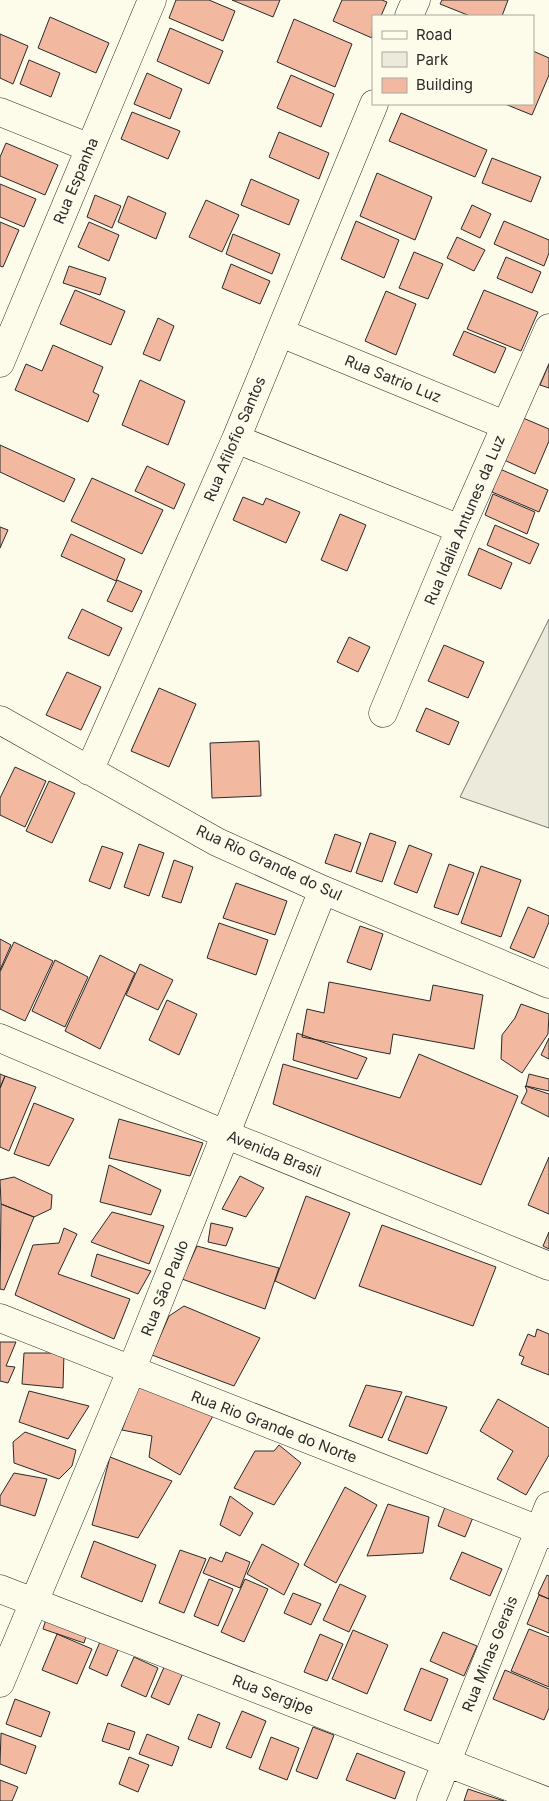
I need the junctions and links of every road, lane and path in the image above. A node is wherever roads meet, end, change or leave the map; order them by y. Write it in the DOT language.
graph roads {
  1 [pos="152,0"];
  2 [pos="416,0"];
  3 [pos="409,15"];
  4 [pos="374,105"];
  5 [pos="0,112"];
  6 [pos="90,148"];
  7 [pos="549,328"];
  8 [pos="281,333"];
  9 [pos="0,363"];
  10 [pos="505,425"];
  11 [pos="236,439"];
  12 [pos="460,529"];
  13 [pos="383,713"];
  14 [pos="0,720"];
  15 [pos="90,772"];
  16 [pos="323,890"];
  17 [pos="549,984"];
  18 [pos="0,1038"];
  19 [pos="227,1135"];
  20 [pos="549,1266"];
  21 [pos="0,1318"];
  22 [pos="131,1371"];
  23 [pos="546,1523"];
  24 [pos="0,1589"];
  25 [pos="34,1602"];
  26 [pos="0,1683"];
  27 [pos="446,1762"];
  28 [pos="431,1801"];
  29 [pos="546,1801"];
  1 -- 6 [label="street, Rua Espanha"];
  2 -- 3 [label="street"];
  4 -- 8 [label="street, Rua Afilofio Santos"];
  5 -- 6 [label="street"];
  6 -- 9 [label="street, Rua Espanha"];
  7 -- 10 [label="street, Rua Idalia Antunes da Luz"];
  8 -- 10 [label="street, Rua Satrio Luz"];
  8 -- 11 [label="street, Rua Afilofio Santos"];
  10 -- 12 [label="street, Rua Idalia Antunes da Luz"];
  11 -- 12 [label="street"];
  11 -- 15 [label="street, Rua Afilofio Santos"];
  12 -- 13 [label="street, Rua Idalia Antunes da Luz"];
  14 -- 15 [label="street, Rua Rio Grande do Sul"];
  15 -- 16 [label="street, Rua Rio Grande do Sul"];
  16 -- 17 [label="street, Rua Rio Grande do Sul"];
  16 -- 19 [label="street, Rua São Paulo"];
  18 -- 19 [label="street, Avenida Brasil"];
  19 -- 20 [label="street, Avenida Brasil"];
  19 -- 22 [label="street, Rua São Paulo"];
  21 -- 22 [label="street, Rua Rio Grande do Norte"];
  22 -- 23 [label="street, Rua Rio Grande do Norte"];
  22 -- 25 [label="street, Rua São Paulo"];
  23 -- 27 [label="street, Rua Minas Gerais"];
  24 -- 25 [label="street, Rua Sergipe"];
  25 -- 26 [label="street, Rua São Paulo"];
  25 -- 27 [label="street, Rua Sergipe"];
  27 -- 28 [label="street, Rua Minas Gerais"];
  27 -- 29 [label="street, Rua Sergipe"];
}
